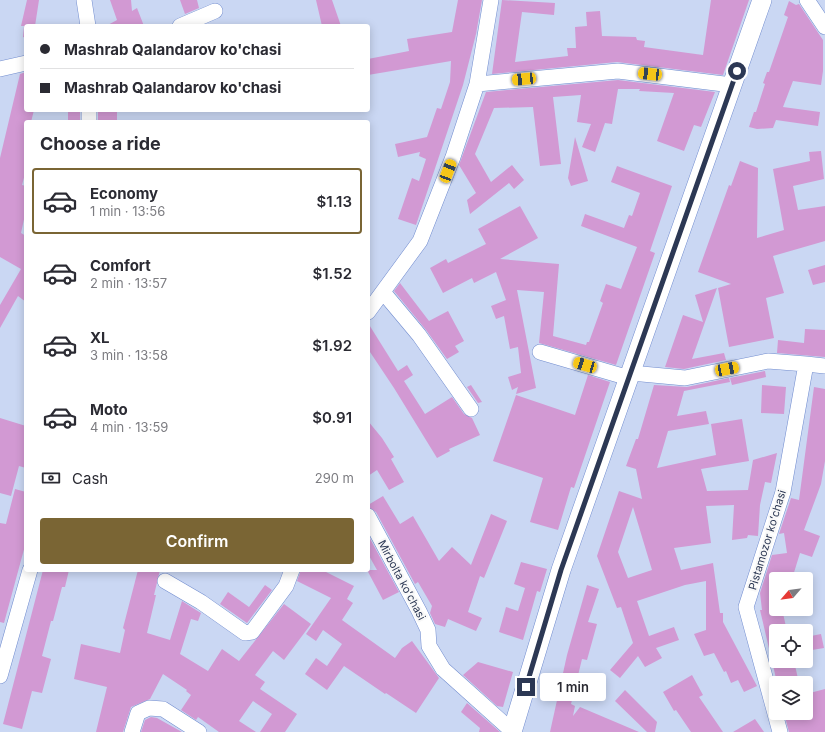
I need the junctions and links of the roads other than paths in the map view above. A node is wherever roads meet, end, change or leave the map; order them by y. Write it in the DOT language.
graph roads {
  1 [pos="84,0"];
  2 [pos="491,0"];
  3 [pos="762,0"];
  4 [pos="806,0"];
  5 [pos="215,11"];
  6 [pos="88,24"];
  7 [pos="185,24"];
  8 [pos="825,27"];
  9 [pos="24,63"];
  10 [pos="0,69"];
  11 [pos="477,84"];
  12 [pos="732,85"];
  13 [pos="383,292"];
  14 [pos="370,309"];
  15 [pos="540,352"];
  16 [pos="806,364"];
  17 [pos="825,366"];
  18 [pos="630,375"];
  19 [pos="471,409"];
  20 [pos="370,520"];
  21 [pos="29,572"];
  22 [pos="291,572"];
  23 [pos="165,581"];
  24 [pos="0,676"];
  25 [pos="512,731"];
  26 [pos="132,732"];
  27 [pos="199,732"];
  28 [pos="780,732"];
  1 -- 6 [label="street"];
  2 -- 11 [label="street"];
  3 -- 12 [label="main road"];
  4 -- 8 [label="street"];
  5 -- 7 [label="street"];
  9 -- 10 [label="street"];
  11 -- 12 [label="street"];
  11 -- 13 [label="street"];
  12 -- 18 [label="main road"];
  13 -- 14 [label="street"];
  13 -- 19 [label="street"];
  15 -- 18 [label="street"];
  16 -- 17 [label="street"];
  16 -- 18 [label="street"];
  16 -- 28 [label="street, Pistamozor koʻchasi"];
  18 -- 25 [label="main road"];
  20 -- 25 [label="street, Mirbolta koʻchasi"];
  21 -- 24 [label="street"];
  22 -- 23 [label="street"];
  26 -- 27 [label="street"];
}
